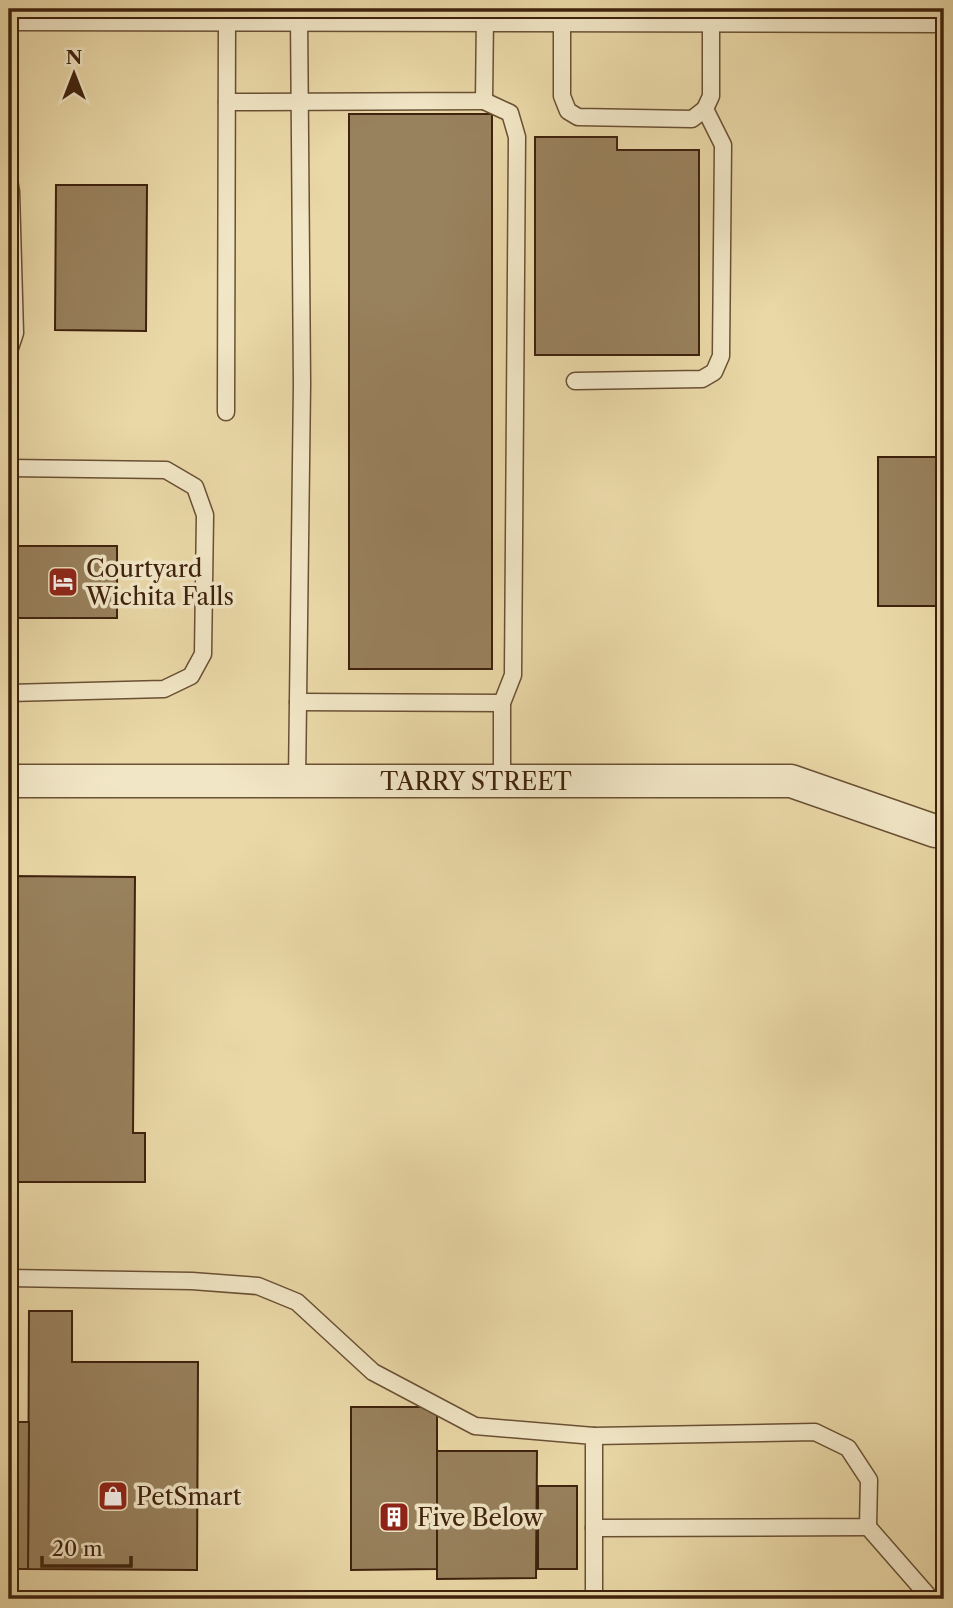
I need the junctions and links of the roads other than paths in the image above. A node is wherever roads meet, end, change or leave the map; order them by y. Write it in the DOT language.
graph roads {
  1 [pos="9,14"];
  2 [pos="228,15"];
  3 [pos="299,15"];
  4 [pos="485,15"];
  5 [pos="562,16"];
  6 [pos="711,16"];
  7 [pos="944,16"];
  8 [pos="484,101"];
  9 [pos="227,102"];
  10 [pos="300,103"];
  11 [pos="705,109"];
  12 [pos="9,180"];
  13 [pos="9,351"];
  14 [pos="575,381"];
  15 [pos="226,412"];
  16 [pos="9,468"];
  17 [pos="9,693"];
  18 [pos="298,702"];
  19 [pos="502,703"];
  20 [pos="9,711"];
  21 [pos="9,781"];
  22 [pos="297,781"];
  23 [pos="502,781"];
  24 [pos="935,831"];
  25 [pos="9,1279"];
  26 [pos="594,1436"];
  27 [pos="868,1527"];
  28 [pos="594,1528"];
  29 [pos="594,1599"];
  30 [pos="931,1599"];
  1 -- 2 [label="street"];
  2 -- 3 [label="street"];
  2 -- 9 [label="lane"];
  3 -- 4 [label="street"];
  3 -- 10 [label="lane"];
  4 -- 5 [label="street"];
  4 -- 8 [label="lane"];
  5 -- 6 [label="street"];
  5 -- 11 [label="lane"];
  6 -- 7 [label="street"];
  6 -- 11 [label="lane"];
  8 -- 10 [label="lane"];
  8 -- 19 [label="lane"];
  9 -- 10 [label="lane"];
  9 -- 15 [label="lane"];
  10 -- 18 [label="lane"];
  11 -- 14 [label="lane"];
  12 -- 13 [label="lane"];
  16 -- 17 [label="lane"];
  17 -- 20 [label="lane"];
  18 -- 19 [label="lane"];
  18 -- 22 [label="lane"];
  19 -- 23 [label="lane"];
  21 -- 22 [label="street, TARRY STREET"];
  22 -- 23 [label="street, TARRY STREET"];
  23 -- 24 [label="street, TARRY STREET"];
  25 -- 26 [label="lane"];
  26 -- 27 [label="lane"];
  26 -- 28 [label="lane"];
  27 -- 28 [label="lane"];
  27 -- 30 [label="lane"];
  28 -- 29 [label="lane"];
}
